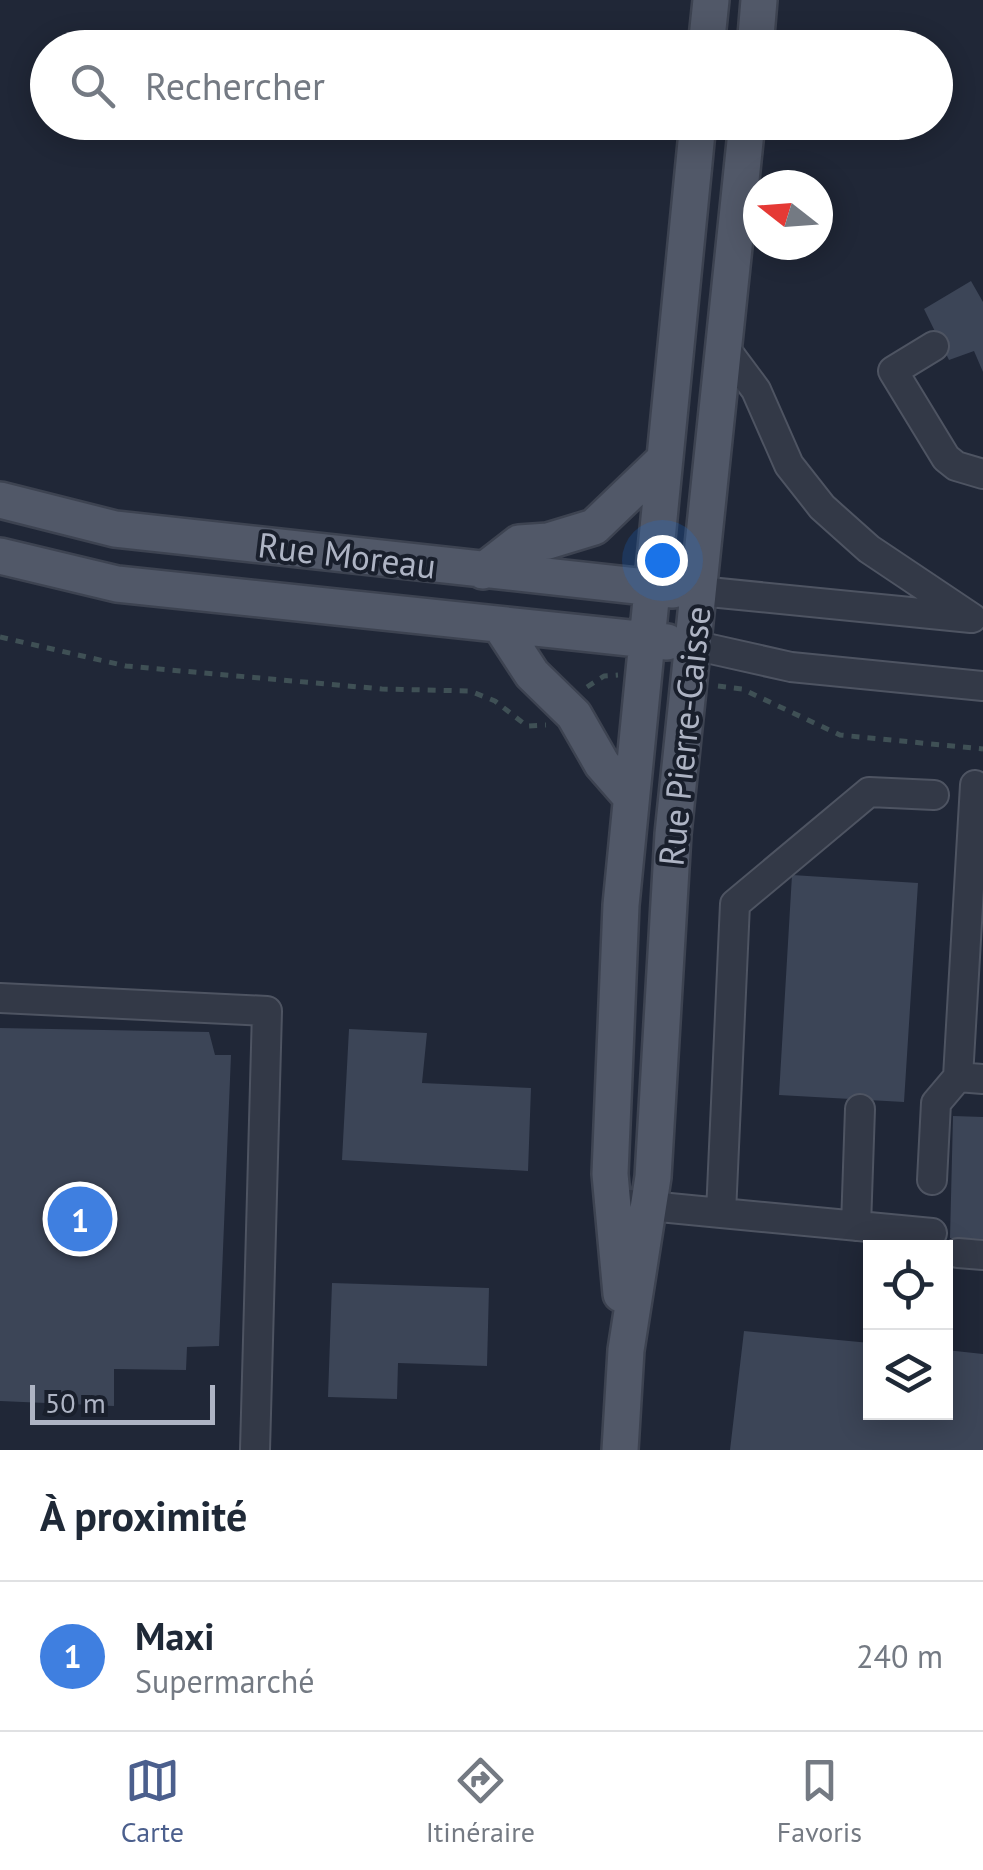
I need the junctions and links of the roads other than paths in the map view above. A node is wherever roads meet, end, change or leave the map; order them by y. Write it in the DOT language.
graph roads {
  1 [pos="711,0"];
  2 [pos="760,0"];
  3 [pos="708,30"];
  4 [pos="756,30"];
  5 [pos="696,140"];
  6 [pos="745,140"];
  7 [pos="934,346"];
  8 [pos="724,347"];
  9 [pos="663,461"];
  10 [pos="983,474"];
  11 [pos="0,500"];
  12 [pos="0,556"];
  13 [pos="483,572"];
  14 [pos="651,588"];
  15 [pos="698,592"];
  16 [pos="978,618"];
  17 [pos="500,625"];
  18 [pos="645,639"];
  19 [pos="693,646"];
  20 [pos="983,686"];
  21 [pos="975,784"];
  22 [pos="934,795"];
  23 [pos="630,796"];
  24 [pos="0,998"];
  25 [pos="971,1078"];
  26 [pos="860,1108"];
  27 [pos="932,1180"];
  28 [pos="613,1202"];
  29 [pos="648,1206"];
  30 [pos="721,1213"];
  31 [pos="856,1226"];
  32 [pos="932,1233"];
  33 [pos="626,1350"];
  34 [pos="255,1450"];
  35 [pos="620,1450"];
  1 -- 3 [label="main road"];
  2 -- 4 [label="main road"];
  5 -- 9 [label="main road, Rue Pierre-Caisse"];
  6 -- 8 [label="main road, Rue Pierre-Caisse"];
  7 -- 10 [label="street"];
  8 -- 15 [label="main road, Rue Pierre-Caisse"];
  8 -- 16 [label="street"];
  9 -- 13 [label="main road"];
  9 -- 14 [label="main road, Rue Pierre-Caisse"];
  11 -- 13 [label="main road, Rue Moreau"];
  12 -- 17 [label="main road, Rue Moreau"];
  13 -- 14 [label="main road, Rue Moreau"];
  14 -- 15 [label="main road, Rue Moreau"];
  14 -- 18 [label="main road, Rue Pierre-Caisse"];
  15 -- 16 [label="street"];
  15 -- 19 [label="main road, Rue Pierre-Caisse"];
  17 -- 18 [label="main road, Rue Moreau"];
  17 -- 23 [label="main road"];
  18 -- 19 [label="main road, Rue Moreau"];
  18 -- 23 [label="main road, Rue Pierre-Caisse"];
  19 -- 20 [label="street"];
  19 -- 29 [label="main road, Rue Pierre-Caisse"];
  21 -- 25 [label="street"];
  22 -- 30 [label="street"];
  23 -- 28 [label="main road, Rue Pierre-Caisse"];
  24 -- 34 [label="street"];
  25 -- 27 [label="street"];
  26 -- 31 [label="street"];
  28 -- 29 [label="street"];
  28 -- 33 [label="main road, Rue Pierre-Caisse"];
  29 -- 30 [label="street"];
  29 -- 33 [label="main road, Rue Pierre-Caisse"];
  30 -- 31 [label="street"];
  31 -- 32 [label="street"];
  33 -- 35 [label="main road, Rue Pierre-Caisse"];
}
